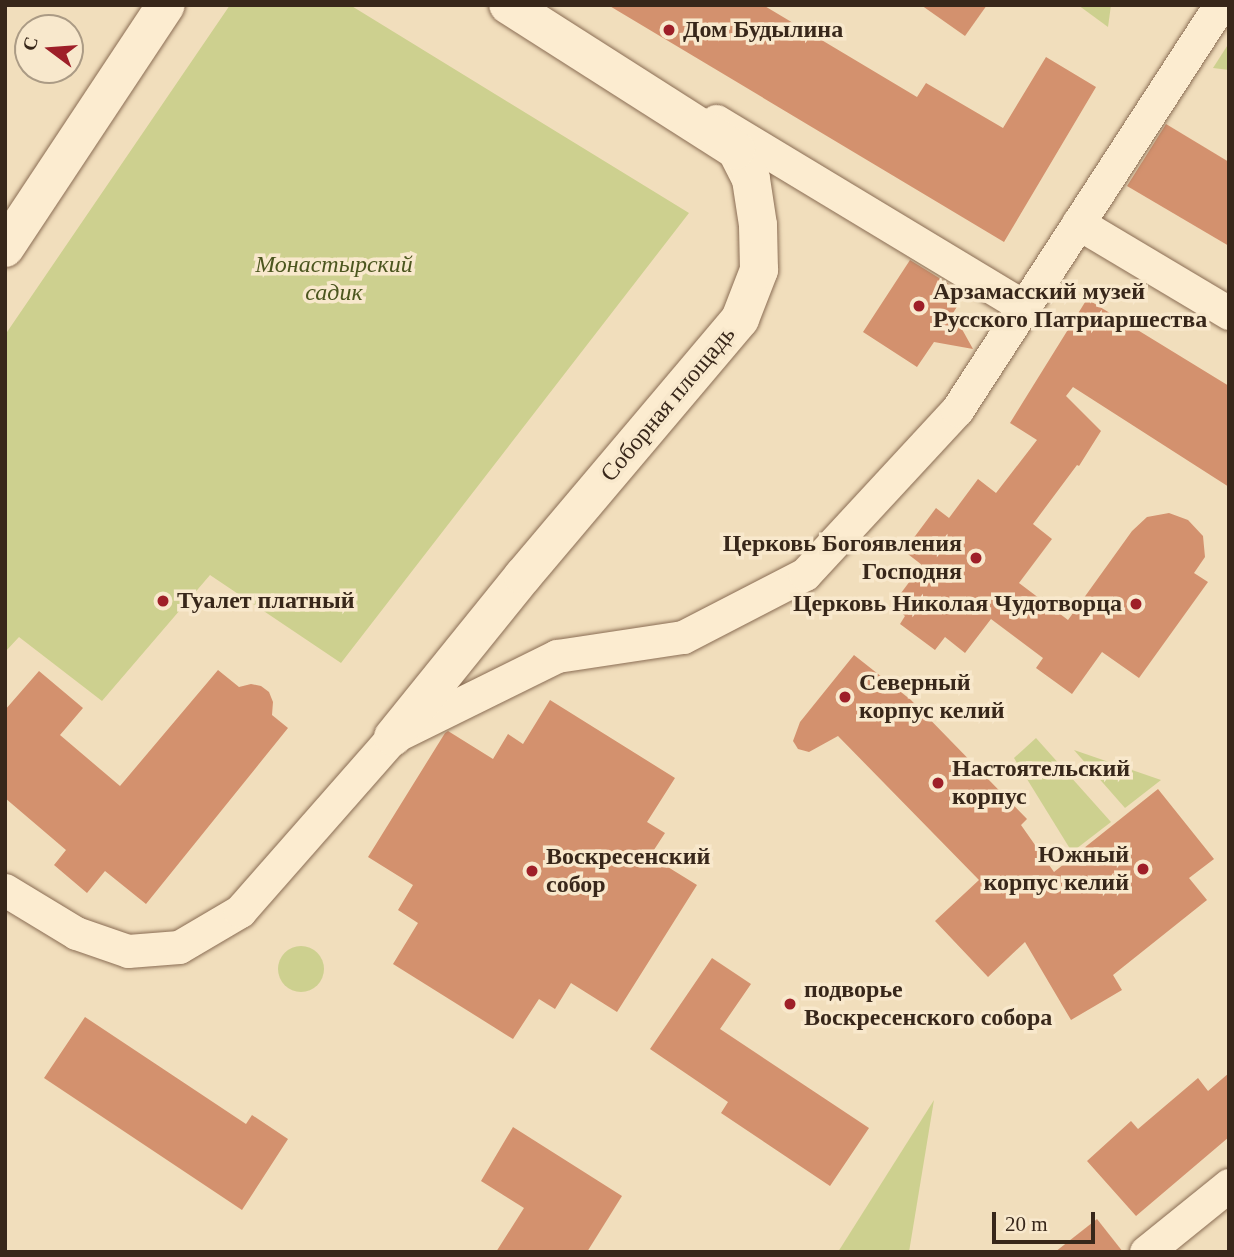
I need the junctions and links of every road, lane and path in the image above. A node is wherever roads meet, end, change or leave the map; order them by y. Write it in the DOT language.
graph roads {
  1 [pos="166,5"];
  2 [pos="508,5"];
  3 [pos="525,5"];
  4 [pos="1220,5"];
  5 [pos="1078,223"];
  6 [pos="5,248"];
  7 [pos="1023,306"];
  8 [pos="1229,313"];
  9 [pos="393,737"];
  10 [pos="5,890"];
  11 [pos="1229,1185"];
  12 [pos="1146,1252"];
  1 -- 6 [label="street"];
  2 -- 9 [label="street, Соборная площадь"];
  3 -- 7 [label="street"];
  4 -- 5 [label="street, Соборная площадь"];
  5 -- 7 [label="street, Соборная площадь"];
  5 -- 8 [label="street"];
  7 -- 9 [label="street, Соборная площадь"];
  9 -- 10 [label="street, Соборная площадь"];
  11 -- 12 [label="street"];
}
